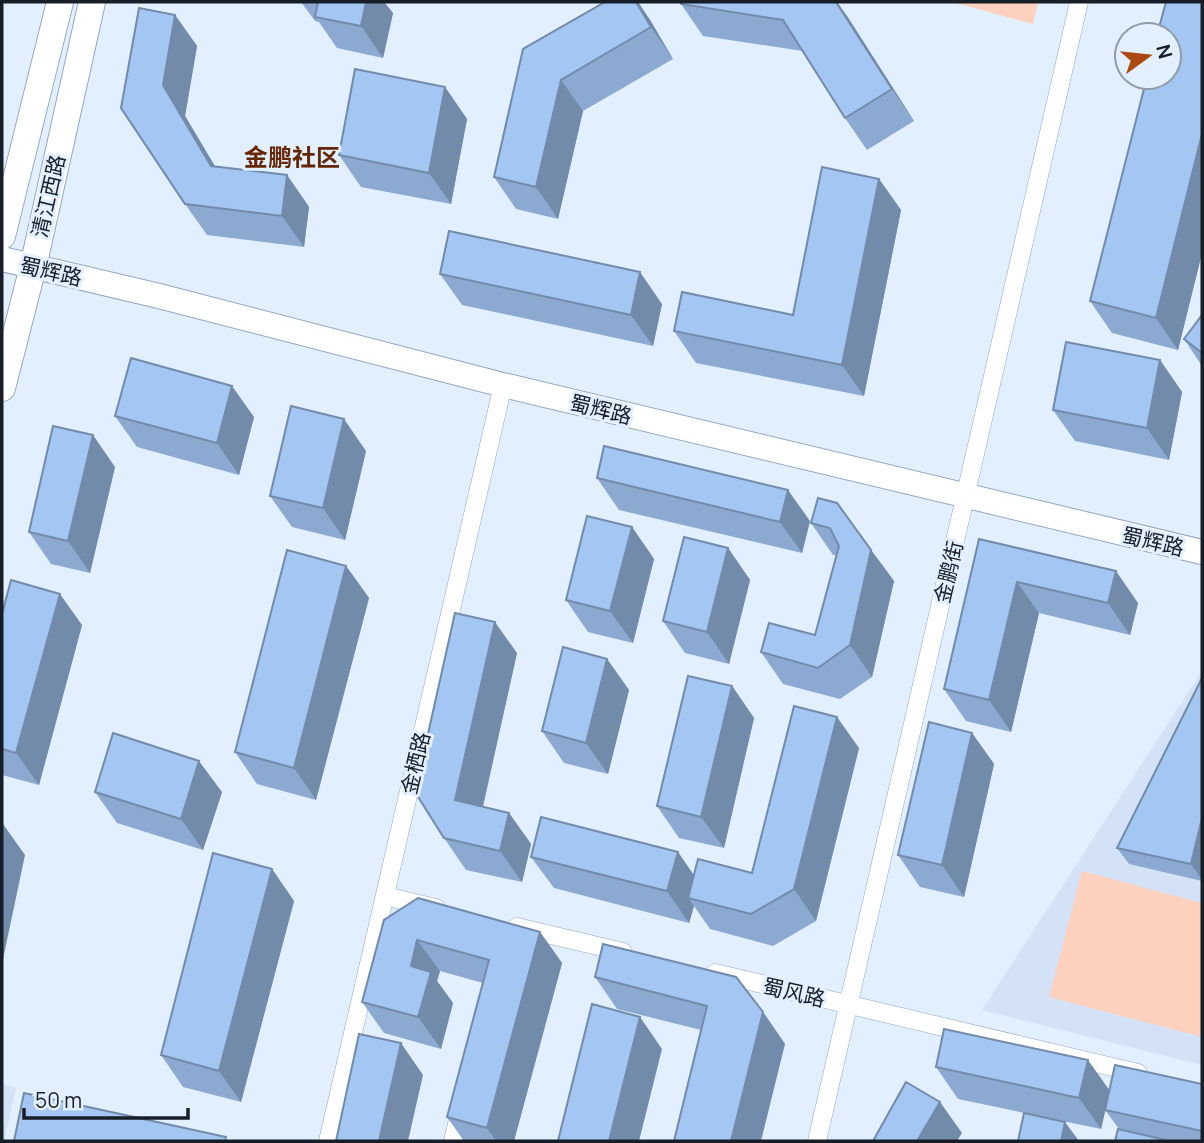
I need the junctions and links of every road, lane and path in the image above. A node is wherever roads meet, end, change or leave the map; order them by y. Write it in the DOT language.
graph roads {
  1 [pos="60,2"];
  2 [pos="92,2"];
  3 [pos="1079,2"];
  4 [pos="2,236"];
  5 [pos="2,259"];
  6 [pos="33,267"];
  7 [pos="503,385"];
  8 [pos="2,388"];
  9 [pos="965,496"];
  10 [pos="1202,552"];
  11 [pos="385,896"];
  12 [pos="451,911"];
  13 [pos="504,924"];
  14 [pos="636,955"];
  15 [pos="703,971"];
  16 [pos="848,1005"];
  17 [pos="1162,1079"];
  18 [pos="466,1089"];
  19 [pos="328,1141"];
  20 [pos="453,1141"];
  21 [pos="817,1141"];
  1 -- 4 [label="main road, 清江西路"];
  2 -- 6 [label="main road, 清江西路"];
  3 -- 9 [label="street, 金鹏街"];
  5 -- 6 [label="street, 蜀辉路"];
  6 -- 7 [label="street, 蜀辉路"];
  6 -- 8 [label="main road, 清江西路"];
  7 -- 9 [label="street, 蜀辉路"];
  7 -- 11 [label="street, 金栖路"];
  9 -- 10 [label="street, 蜀辉路"];
  9 -- 16 [label="street, 金鹏街"];
  11 -- 12 [label="street"];
  11 -- 19 [label="street, 金栖路"];
  13 -- 14 [label="street"];
  15 -- 16 [label="street, 蜀风路"];
  16 -- 17 [label="street, 蜀风路"];
  16 -- 21 [label="street, 金鹏街"];
  18 -- 20 [label="street"];
}
